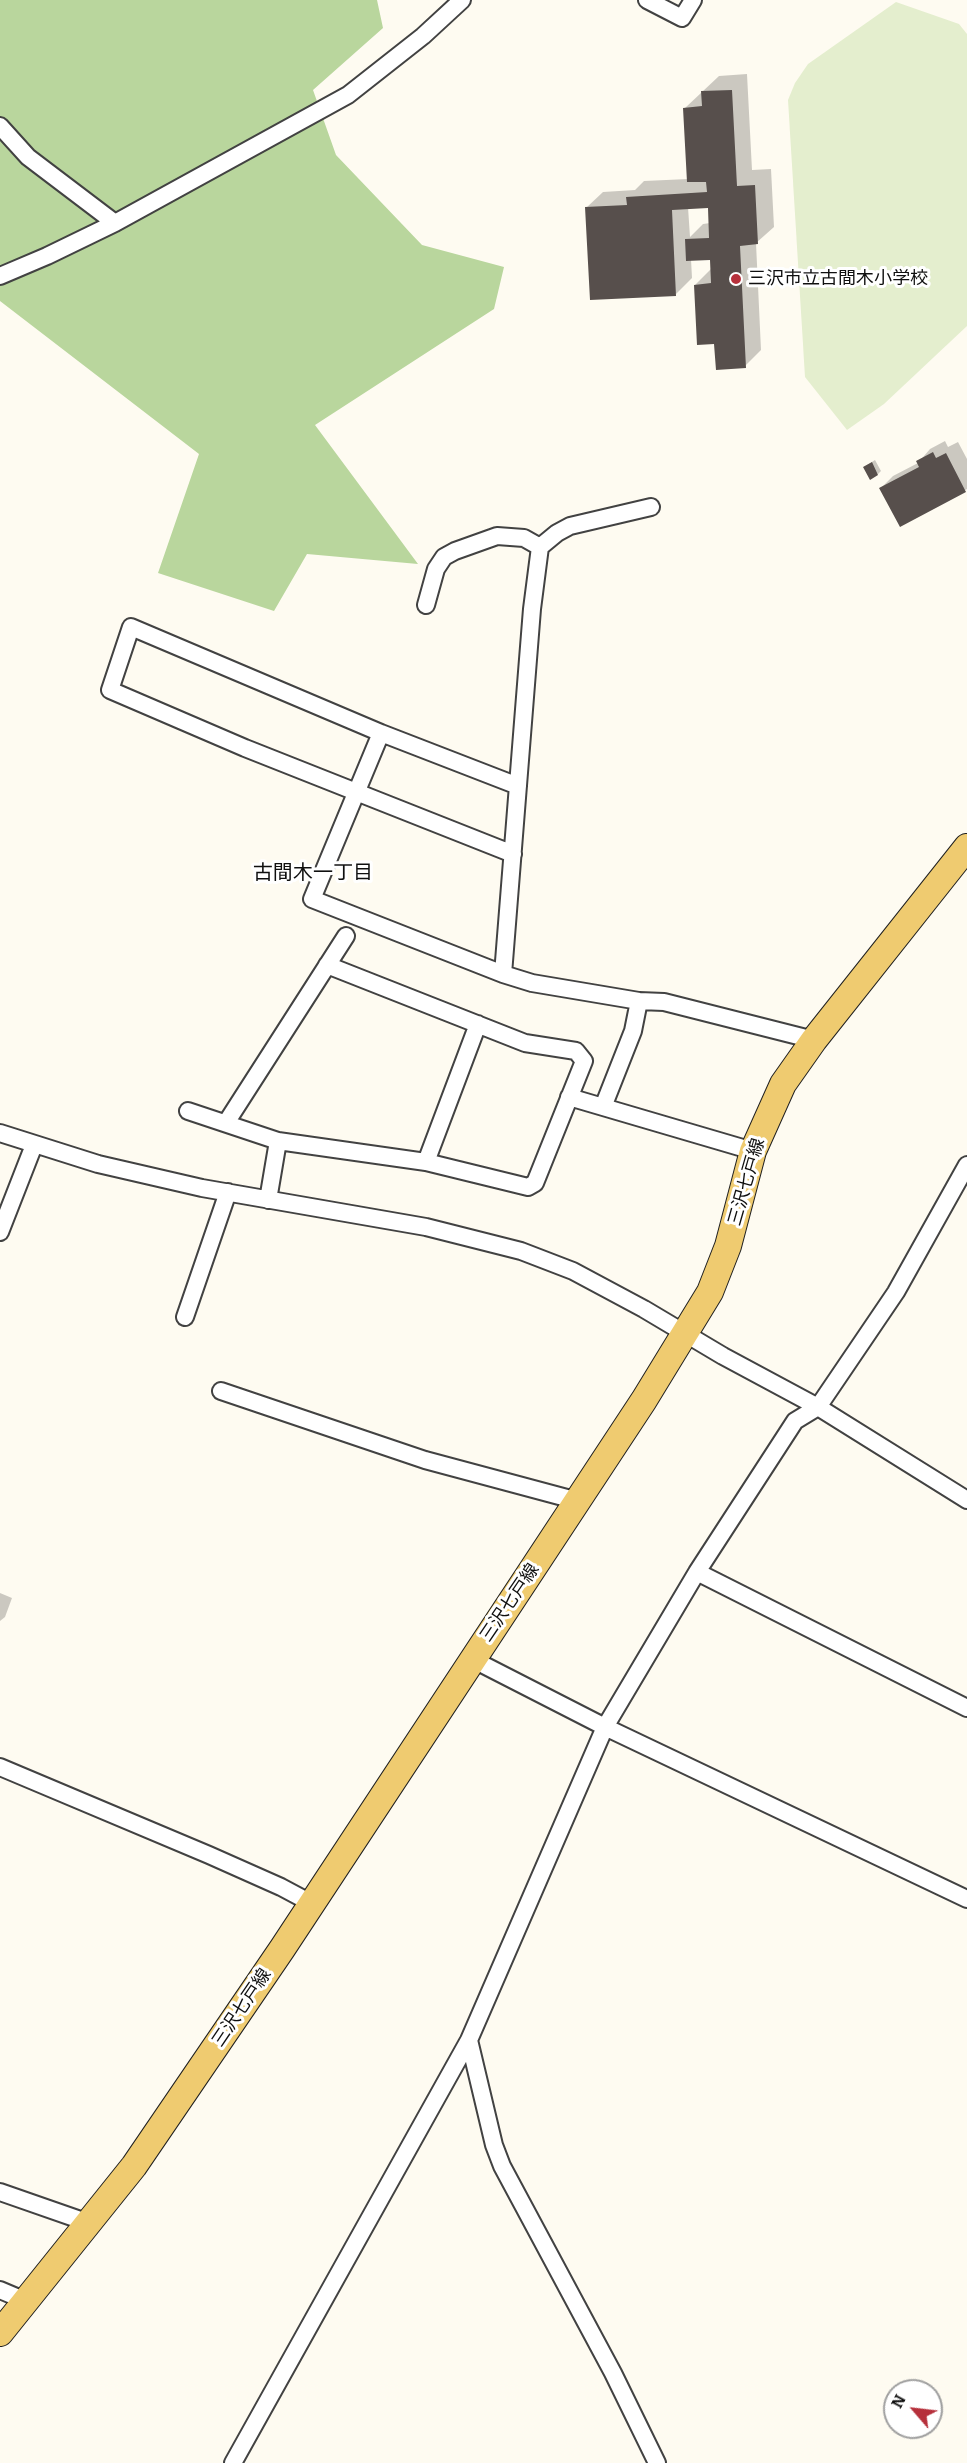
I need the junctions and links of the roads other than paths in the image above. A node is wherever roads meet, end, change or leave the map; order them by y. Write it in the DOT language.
graph roads {
  1 [pos="462,0"];
  2 [pos="647,0"];
  3 [pos="693,0"];
  4 [pos="0,126"];
  5 [pos="115,223"];
  6 [pos="0,276"];
  7 [pos="651,507"];
  8 [pos="540,547"];
  9 [pos="426,605"];
  10 [pos="381,733"];
  11 [pos="518,786"];
  12 [pos="358,792"];
  13 [pos="967,847"];
  14 [pos="513,854"];
  15 [pos="346,936"];
  16 [pos="327,965"];
  17 [pos="503,974"];
  18 [pos="639,1001"];
  19 [pos="478,1024"];
  20 [pos="814,1040"];
  21 [pos="569,1098"];
  22 [pos="603,1107"];
  23 [pos="188,1111"];
  24 [pos="226,1124"];
  25 [pos="0,1133"];
  26 [pos="278,1141"];
  27 [pos="34,1145"];
  28 [pos="753,1151"];
  29 [pos="426,1162"];
  30 [pos="967,1165"];
  31 [pos="228,1192"];
  32 [pos="268,1200"];
  33 [pos="0,1232"];
  34 [pos="185,1317"];
  35 [pos="685,1332"];
  36 [pos="221,1391"];
  37 [pos="818,1407"];
  38 [pos="967,1500"];
  39 [pos="578,1501"];
  40 [pos="697,1572"];
  41 [pos="472,1659"];
  42 [pos="967,1708"];
  43 [pos="605,1727"];
  44 [pos="0,1767"];
  45 [pos="967,1899"];
  46 [pos="311,1903"];
  47 [pos="468,2040"];
  48 [pos="0,2192"];
  49 [pos="88,2223"];
  50 [pos="0,2290"];
  51 [pos="26,2301"];
  52 [pos="0,2333"];
  53 [pos="233,2463"];
  54 [pos="657,2463"];
  1 -- 5 [label="street"];
  2 -- 3 [label="street"];
  4 -- 5 [label="street"];
  5 -- 6 [label="street"];
  7 -- 8 [label="street"];
  8 -- 9 [label="street"];
  8 -- 11 [label="street"];
  10 -- 11 [label="street"];
  10 -- 12 [label="street"];
  10 -- 12 [label="street"];
  11 -- 14 [label="street"];
  12 -- 14 [label="street"];
  12 -- 17 [label="street"];
  13 -- 20 [label="main road, 三沢七戸線"];
  14 -- 17 [label="street"];
  15 -- 16 [label="street"];
  16 -- 19 [label="street"];
  16 -- 24 [label="street"];
  17 -- 18 [label="street"];
  18 -- 20 [label="street"];
  18 -- 22 [label="street"];
  19 -- 21 [label="street"];
  19 -- 29 [label="street"];
  20 -- 28 [label="main road, 三沢七戸線"];
  21 -- 22 [label="street"];
  21 -- 29 [label="street"];
  22 -- 28 [label="street"];
  23 -- 24 [label="street"];
  24 -- 26 [label="street"];
  25 -- 27 [label="street"];
  26 -- 29 [label="street"];
  26 -- 32 [label="street"];
  27 -- 31 [label="street"];
  27 -- 33 [label="street"];
  28 -- 35 [label="main road, 三沢七戸線"];
  30 -- 37 [label="street"];
  31 -- 32 [label="street"];
  31 -- 34 [label="street"];
  32 -- 35 [label="street"];
  35 -- 37 [label="street"];
  35 -- 39 [label="main road, 三沢七戸線"];
  36 -- 39 [label="street"];
  37 -- 38 [label="street"];
  37 -- 40 [label="street"];
  39 -- 41 [label="main road, 三沢七戸線"];
  40 -- 42 [label="street"];
  40 -- 43 [label="street"];
  41 -- 43 [label="street"];
  41 -- 46 [label="main road, 三沢七戸線"];
  43 -- 45 [label="street"];
  43 -- 47 [label="street"];
  44 -- 46 [label="street"];
  46 -- 49 [label="main road, 三沢七戸線"];
  47 -- 53 [label="street"];
  47 -- 54 [label="street"];
  48 -- 49 [label="street"];
  49 -- 51 [label="main road, 三沢七戸線"];
  50 -- 51 [label="street"];
  51 -- 52 [label="main road, 三沢七戸線"];
}
